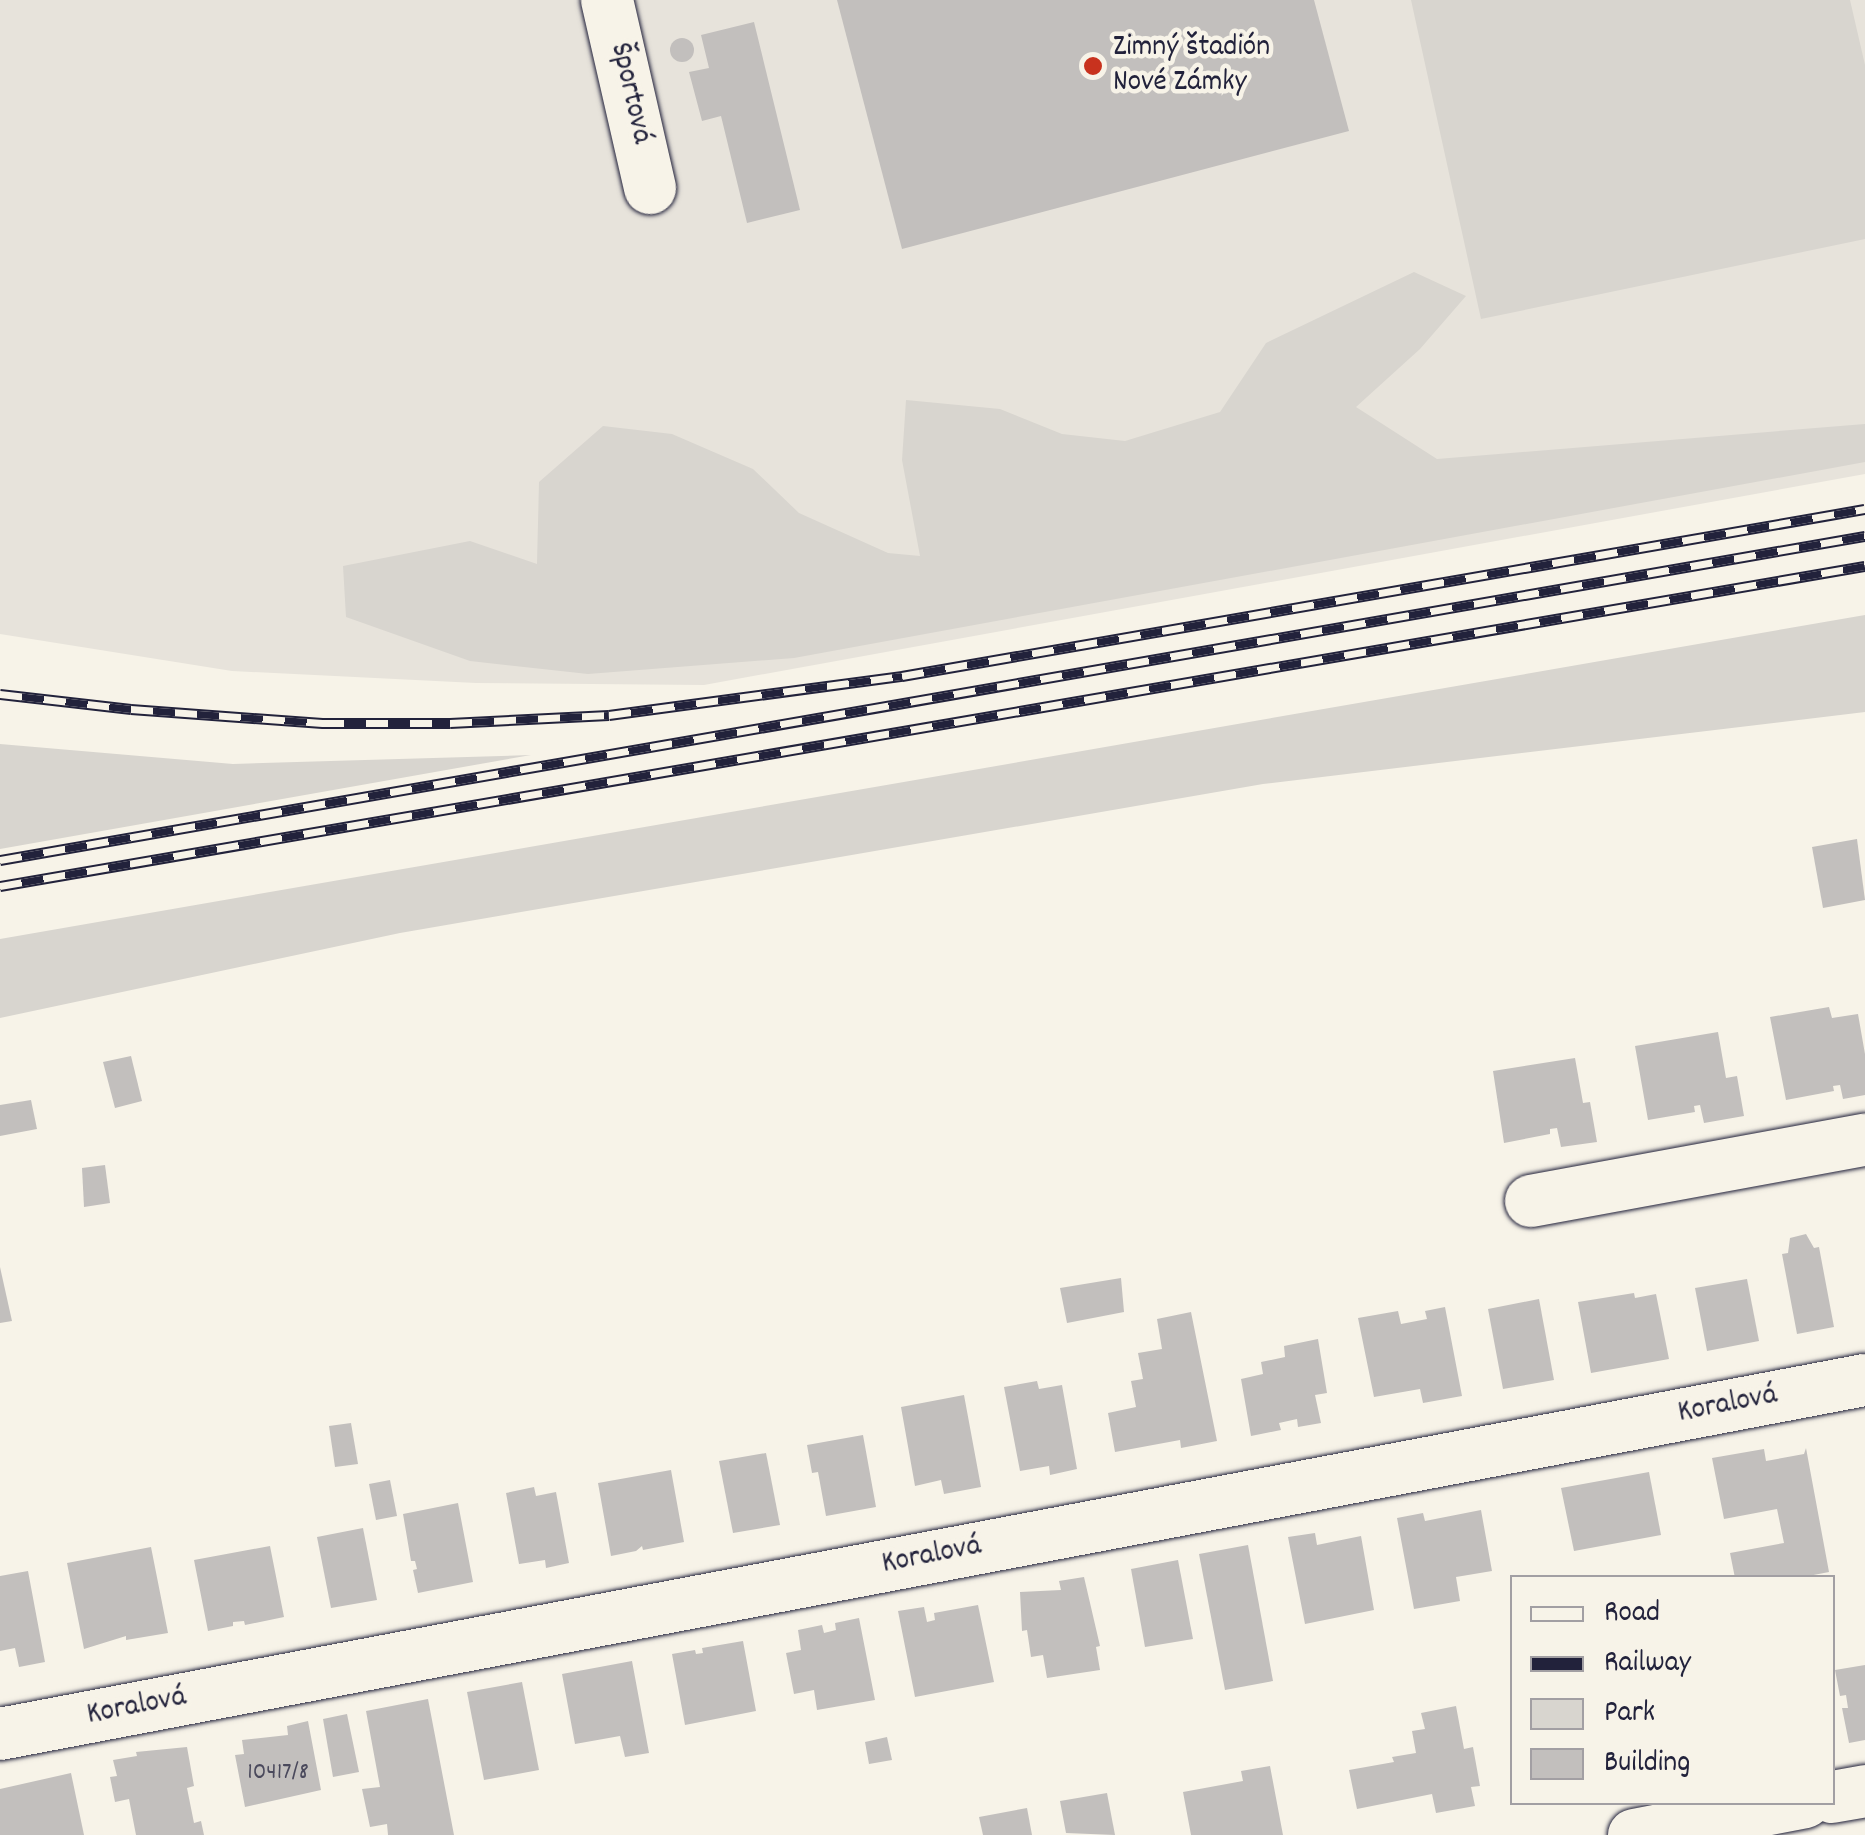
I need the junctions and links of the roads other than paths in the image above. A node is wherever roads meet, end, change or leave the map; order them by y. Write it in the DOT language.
graph roads {
  1 [pos="607,0"];
  2 [pos="650,188"];
  3 [pos="1865,1140"];
  4 [pos="1530,1200"];
  5 [pos="1865,1380"];
  6 [pos="0,1734"];
  7 [pos="1865,1791"];
  8 [pos="1835,1796"];
  9 [pos="1789,1805"];
  10 [pos="1634,1835"];
  1 -- 2 [label="street, Športová"];
  3 -- 4 [label="street"];
  5 -- 6 [label="street, Koralová"];
  7 -- 8 [label="street"];
  9 -- 10 [label="street"];
}
